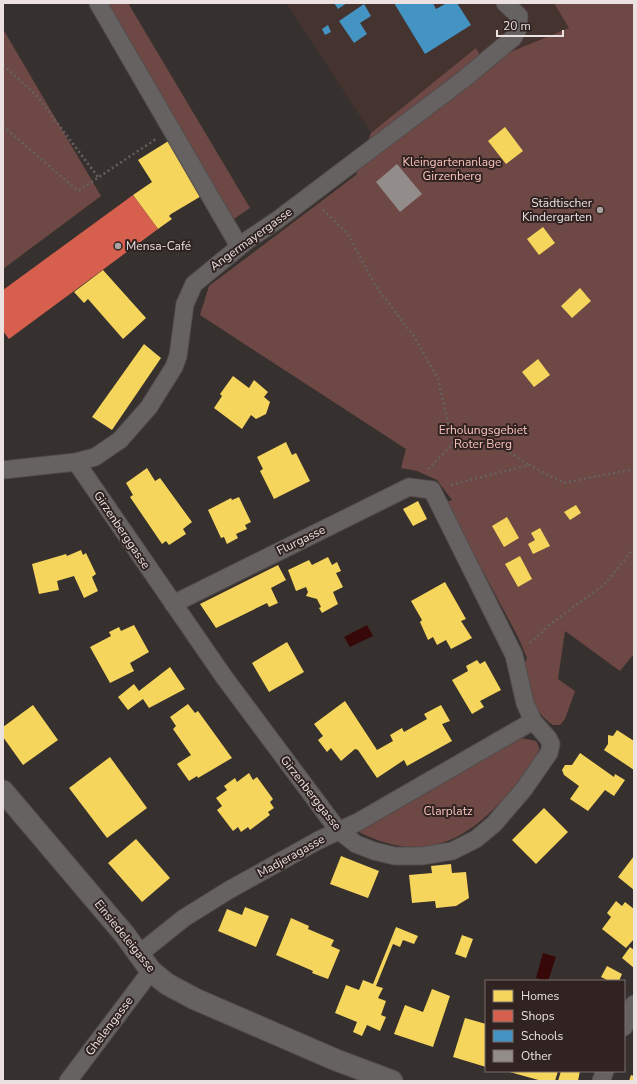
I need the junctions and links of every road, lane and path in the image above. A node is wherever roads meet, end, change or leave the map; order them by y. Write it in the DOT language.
graph roads {
  1 [pos="98,3"];
  2 [pos="505,3"];
  3 [pos="3,65"];
  4 [pos="3,126"];
  5 [pos="171,129"];
  6 [pos="98,177"];
  7 [pos="310,195"];
  8 [pos="239,246"];
  9 [pos="453,444"];
  10 [pos="76,462"];
  11 [pos="529,465"];
  12 [pos="634,469"];
  13 [pos="3,470"];
  14 [pos="409,486"];
  15 [pos="432,490"];
  16 [pos="634,548"];
  17 [pos="173,604"];
  18 [pos="514,655"];
  19 [pos="533,721"];
  20 [pos="3,791"];
  21 [pos="338,830"];
  22 [pos="139,954"];
  23 [pos="151,970"];
  24 [pos="634,1004"];
  25 [pos="625,1025"];
  26 [pos="68,1081"];
  27 [pos="392,1081"];
  1 -- 5 [label="street"];
  2 -- 7 [label="street, Angermayergasse"];
  3 -- 6 [label="path"];
  4 -- 6 [label="path"];
  5 -- 6 [label="path"];
  5 -- 8 [label="street"];
  7 -- 8 [label="street, Angermayergasse"];
  7 -- 9 [label="path"];
  8 -- 10 [label="street, Angermayergasse"];
  9 -- 11 [label="path"];
  9 -- 14 [label="path"];
  10 -- 13 [label="street, Angermayergasse"];
  10 -- 17 [label="street, Girzenberggasse"];
  11 -- 12 [label="path"];
  11 -- 15 [label="path"];
  14 -- 15 [label="street"];
  14 -- 17 [label="street, Flurgasse"];
  15 -- 18 [label="street, Girzenberggasse"];
  16 -- 18 [label="path"];
  17 -- 21 [label="street, Girzenberggasse"];
  18 -- 19 [label="street, Girzenberggasse"];
  19 -- 21 [label="street, Madjeragasse"];
  19 -- 21 [label="street, Girzenberggasse"];
  20 -- 22 [label="street, Einsiedeleigasse"];
  21 -- 22 [label="street, Madjeragasse"];
  22 -- 23 [label="street, Einsiedeleigasse"];
  23 -- 26 [label="street, Ghelengasse"];
  23 -- 27 [label="street, Einsiedeleigasse"];
  24 -- 25 [label="street"];
}
